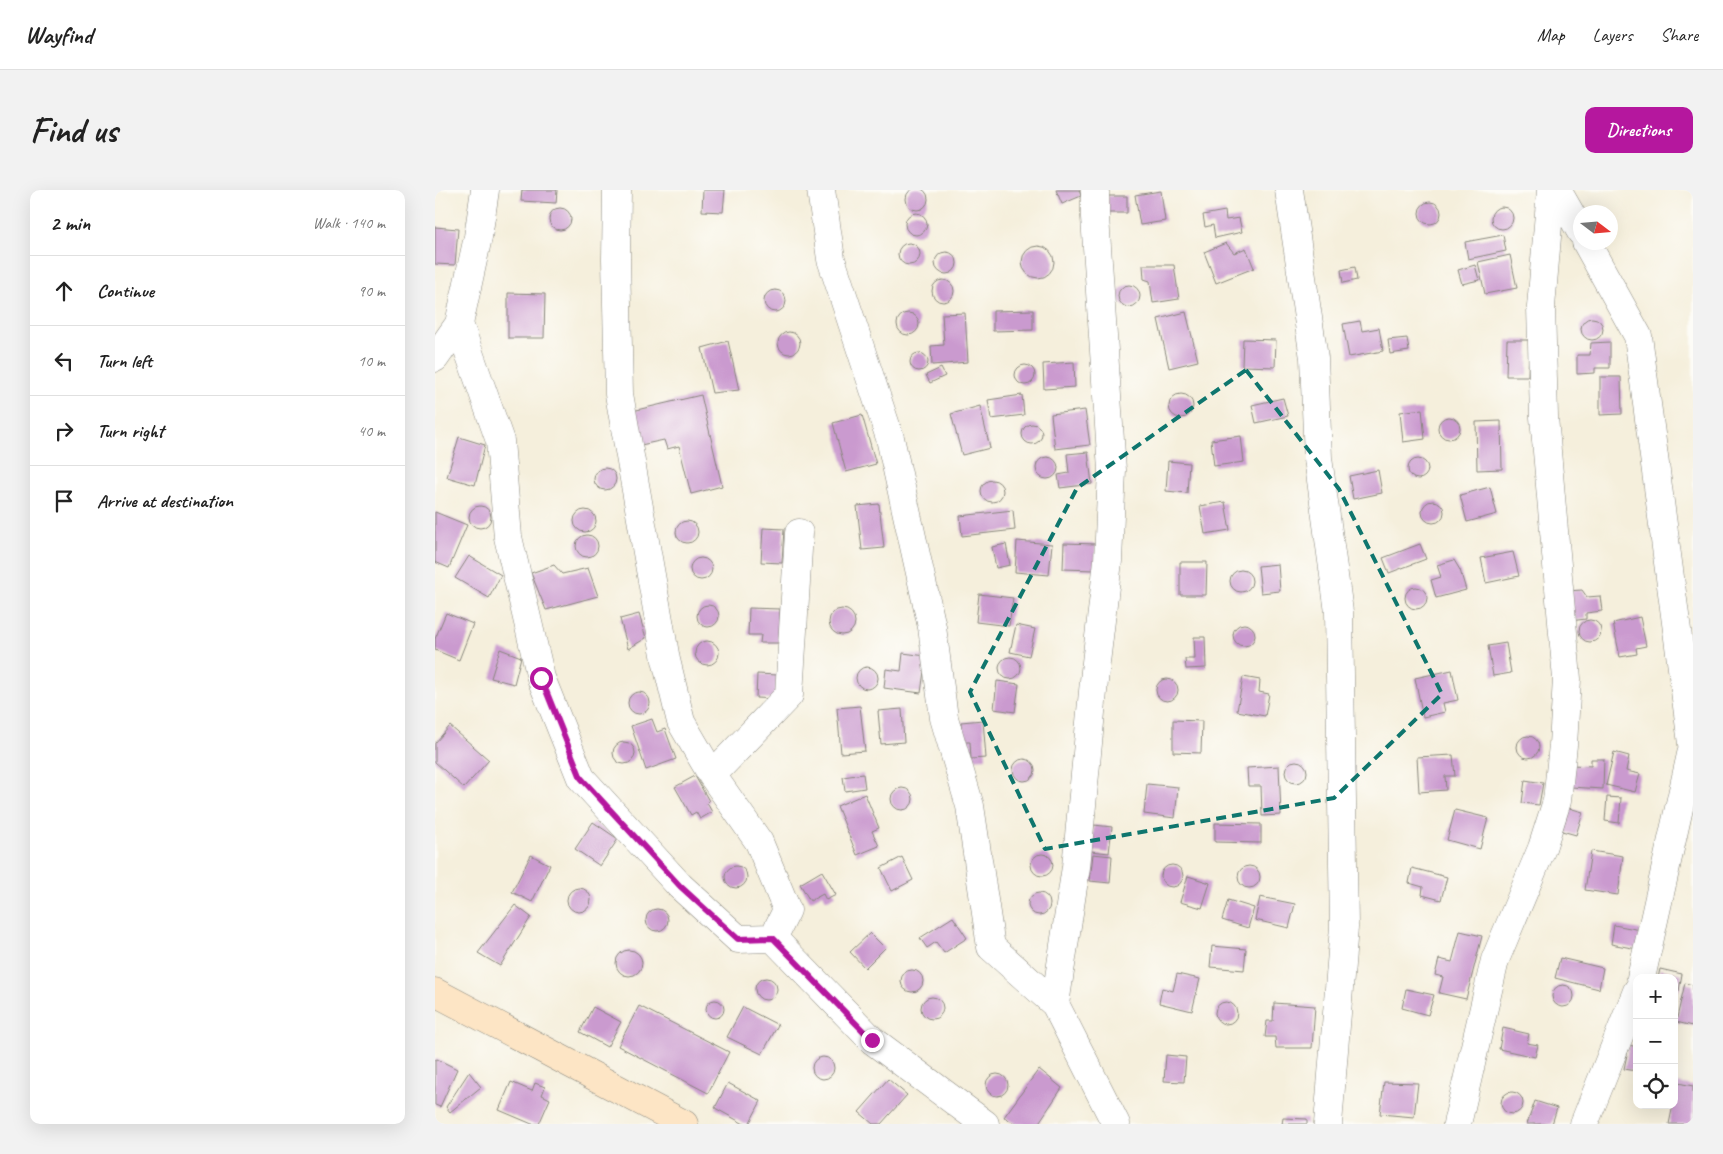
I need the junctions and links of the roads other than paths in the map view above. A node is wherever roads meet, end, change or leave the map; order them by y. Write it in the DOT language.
graph roads {
  1 [pos="485,190"];
  2 [pos="617,190"];
  3 [pos="821,190"];
  4 [pos="1095,190"];
  5 [pos="1289,190"];
  6 [pos="1551,190"];
  7 [pos="1557,190"];
  8 [pos="1573,218"];
  9 [pos="1590,250"];
  10 [pos="459,324"];
  11 [pos="435,358"];
  12 [pos="799,532"];
  13 [pos="1693,751"];
  14 [pos="712,775"];
  15 [pos="773,938"];
  16 [pos="1642,974"];
  17 [pos="435,992"];
  18 [pos="1633,1001"];
  19 [pos="1055,1004"];
  20 [pos="684,1124"];
  21 [pos="985,1124"];
  22 [pos="1116,1124"];
  23 [pos="1328,1124"];
  24 [pos="1457,1124"];
  25 [pos="1584,1124"];
  1 -- 10 [label="street"];
  2 -- 14 [label="street"];
  3 -- 19 [label="street"];
  4 -- 19 [label="street"];
  5 -- 23 [label="street"];
  6 -- 24 [label="street"];
  7 -- 8 [label="street"];
  9 -- 13 [label="street"];
  10 -- 11 [label="street"];
  10 -- 15 [label="street"];
  12 -- 14 [label="street"];
  13 -- 16 [label="street"];
  14 -- 15 [label="street"];
  15 -- 21 [label="street"];
  17 -- 20 [label="street"];
  18 -- 25 [label="street"];
  19 -- 22 [label="street"];
}
